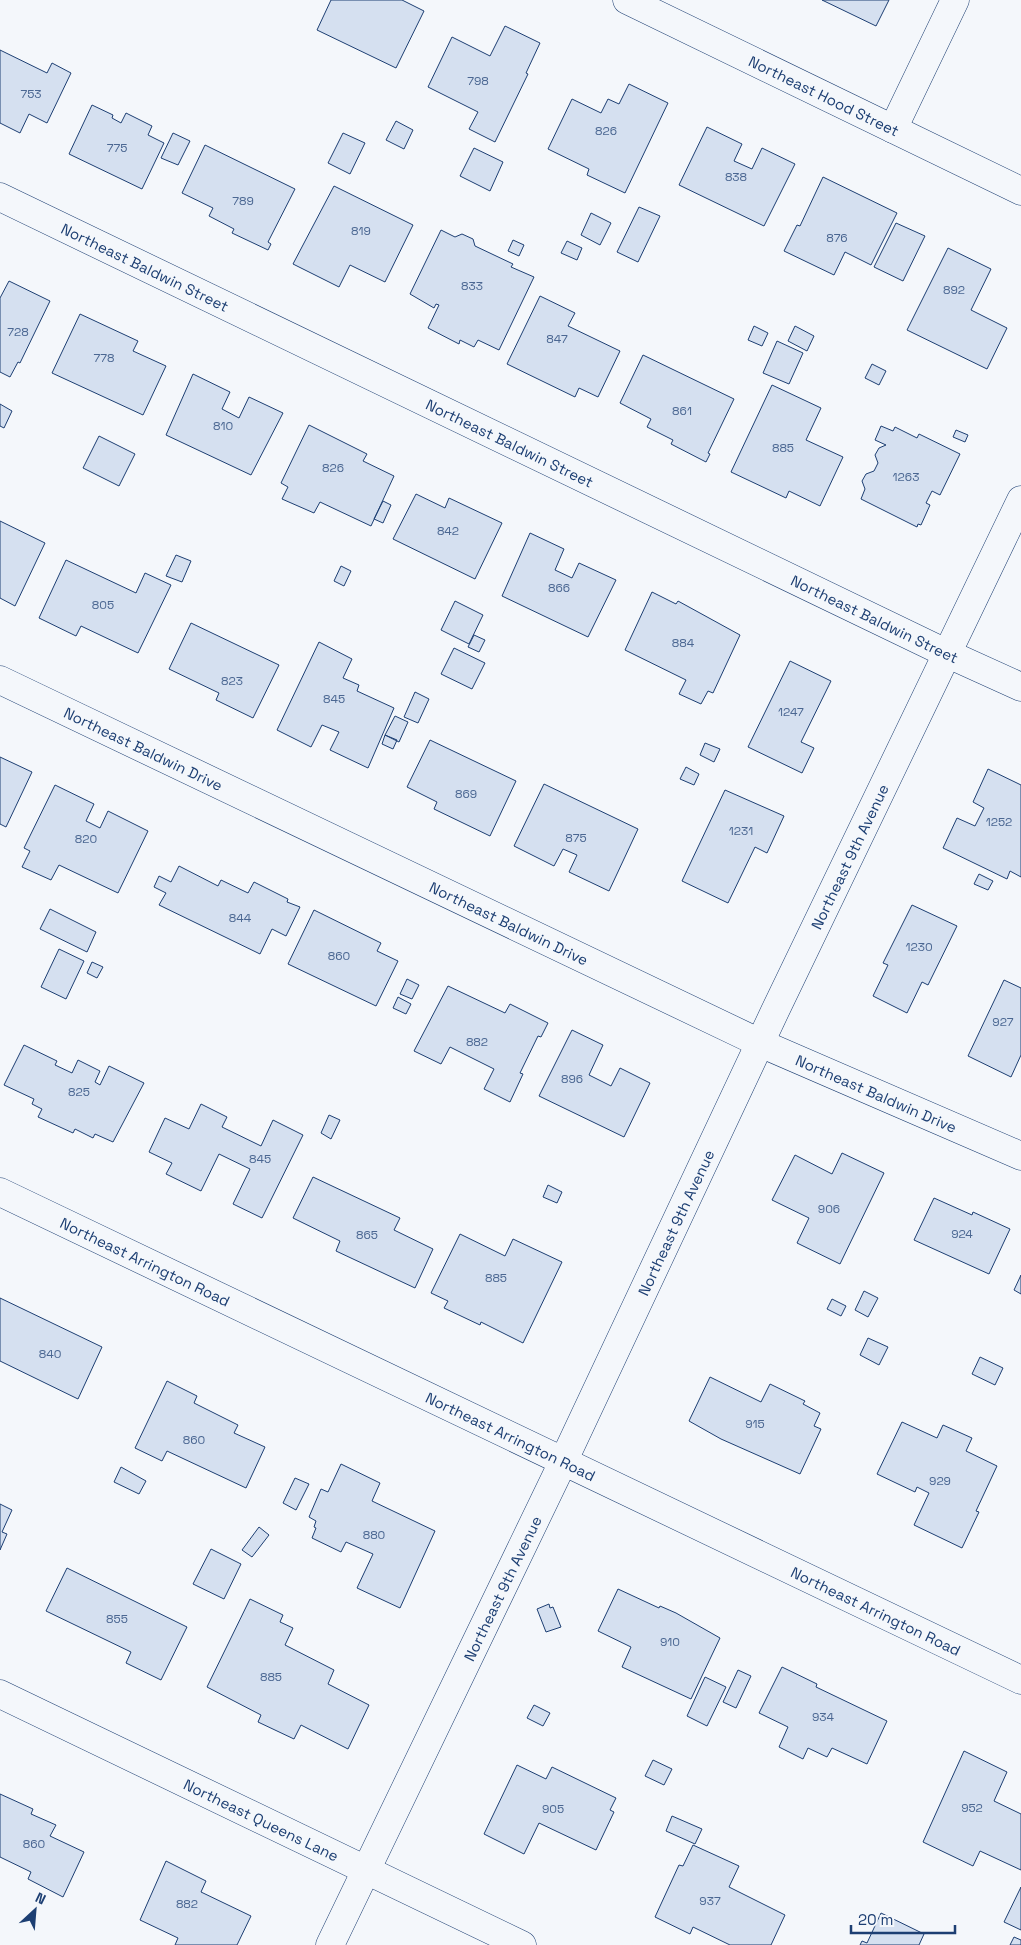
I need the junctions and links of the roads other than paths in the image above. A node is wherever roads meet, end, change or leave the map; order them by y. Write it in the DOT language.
graph roads {
  1 [pos="627,0"];
  2 [pos="955,0"];
  3 [pos="893,128"];
  4 [pos="1021,191"];
  5 [pos="0,197"];
  6 [pos="1021,500"];
  7 [pos="946,653"];
  8 [pos="0,680"];
  9 [pos="1021,687"];
  10 [pos="760,1043"];
  11 [pos="1021,1156"];
  12 [pos="0,1192"];
  13 [pos="563,1462"];
  14 [pos="1021,1680"];
  15 [pos="0,1694"];
  16 [pos="365,1871"];
  17 [pos="330,1945"];
  18 [pos="522,1945"];
  1 -- 3 [label="street, Northeast Hood Street"];
  2 -- 3 [label="street"];
  3 -- 4 [label="street, Northeast Hood Street"];
  5 -- 7 [label="street, Northeast Baldwin Street"];
  6 -- 7 [label="street, Northeast 9th Avenue"];
  7 -- 9 [label="street, Northeast Baldwin Street"];
  7 -- 10 [label="street, Northeast 9th Avenue"];
  8 -- 10 [label="street, Northeast Baldwin Drive"];
  10 -- 11 [label="street, Northeast Baldwin Drive"];
  10 -- 13 [label="street, Northeast 9th Avenue"];
  12 -- 13 [label="street, Northeast Arrington Road"];
  13 -- 14 [label="street, Northeast Arrington Road"];
  13 -- 16 [label="street, Northeast 9th Avenue"];
  15 -- 16 [label="street, Northeast Queens Lane"];
  16 -- 17 [label="street, Northeast 9th Avenue"];
  16 -- 18 [label="street, Northeast Queens Lane"];
}
